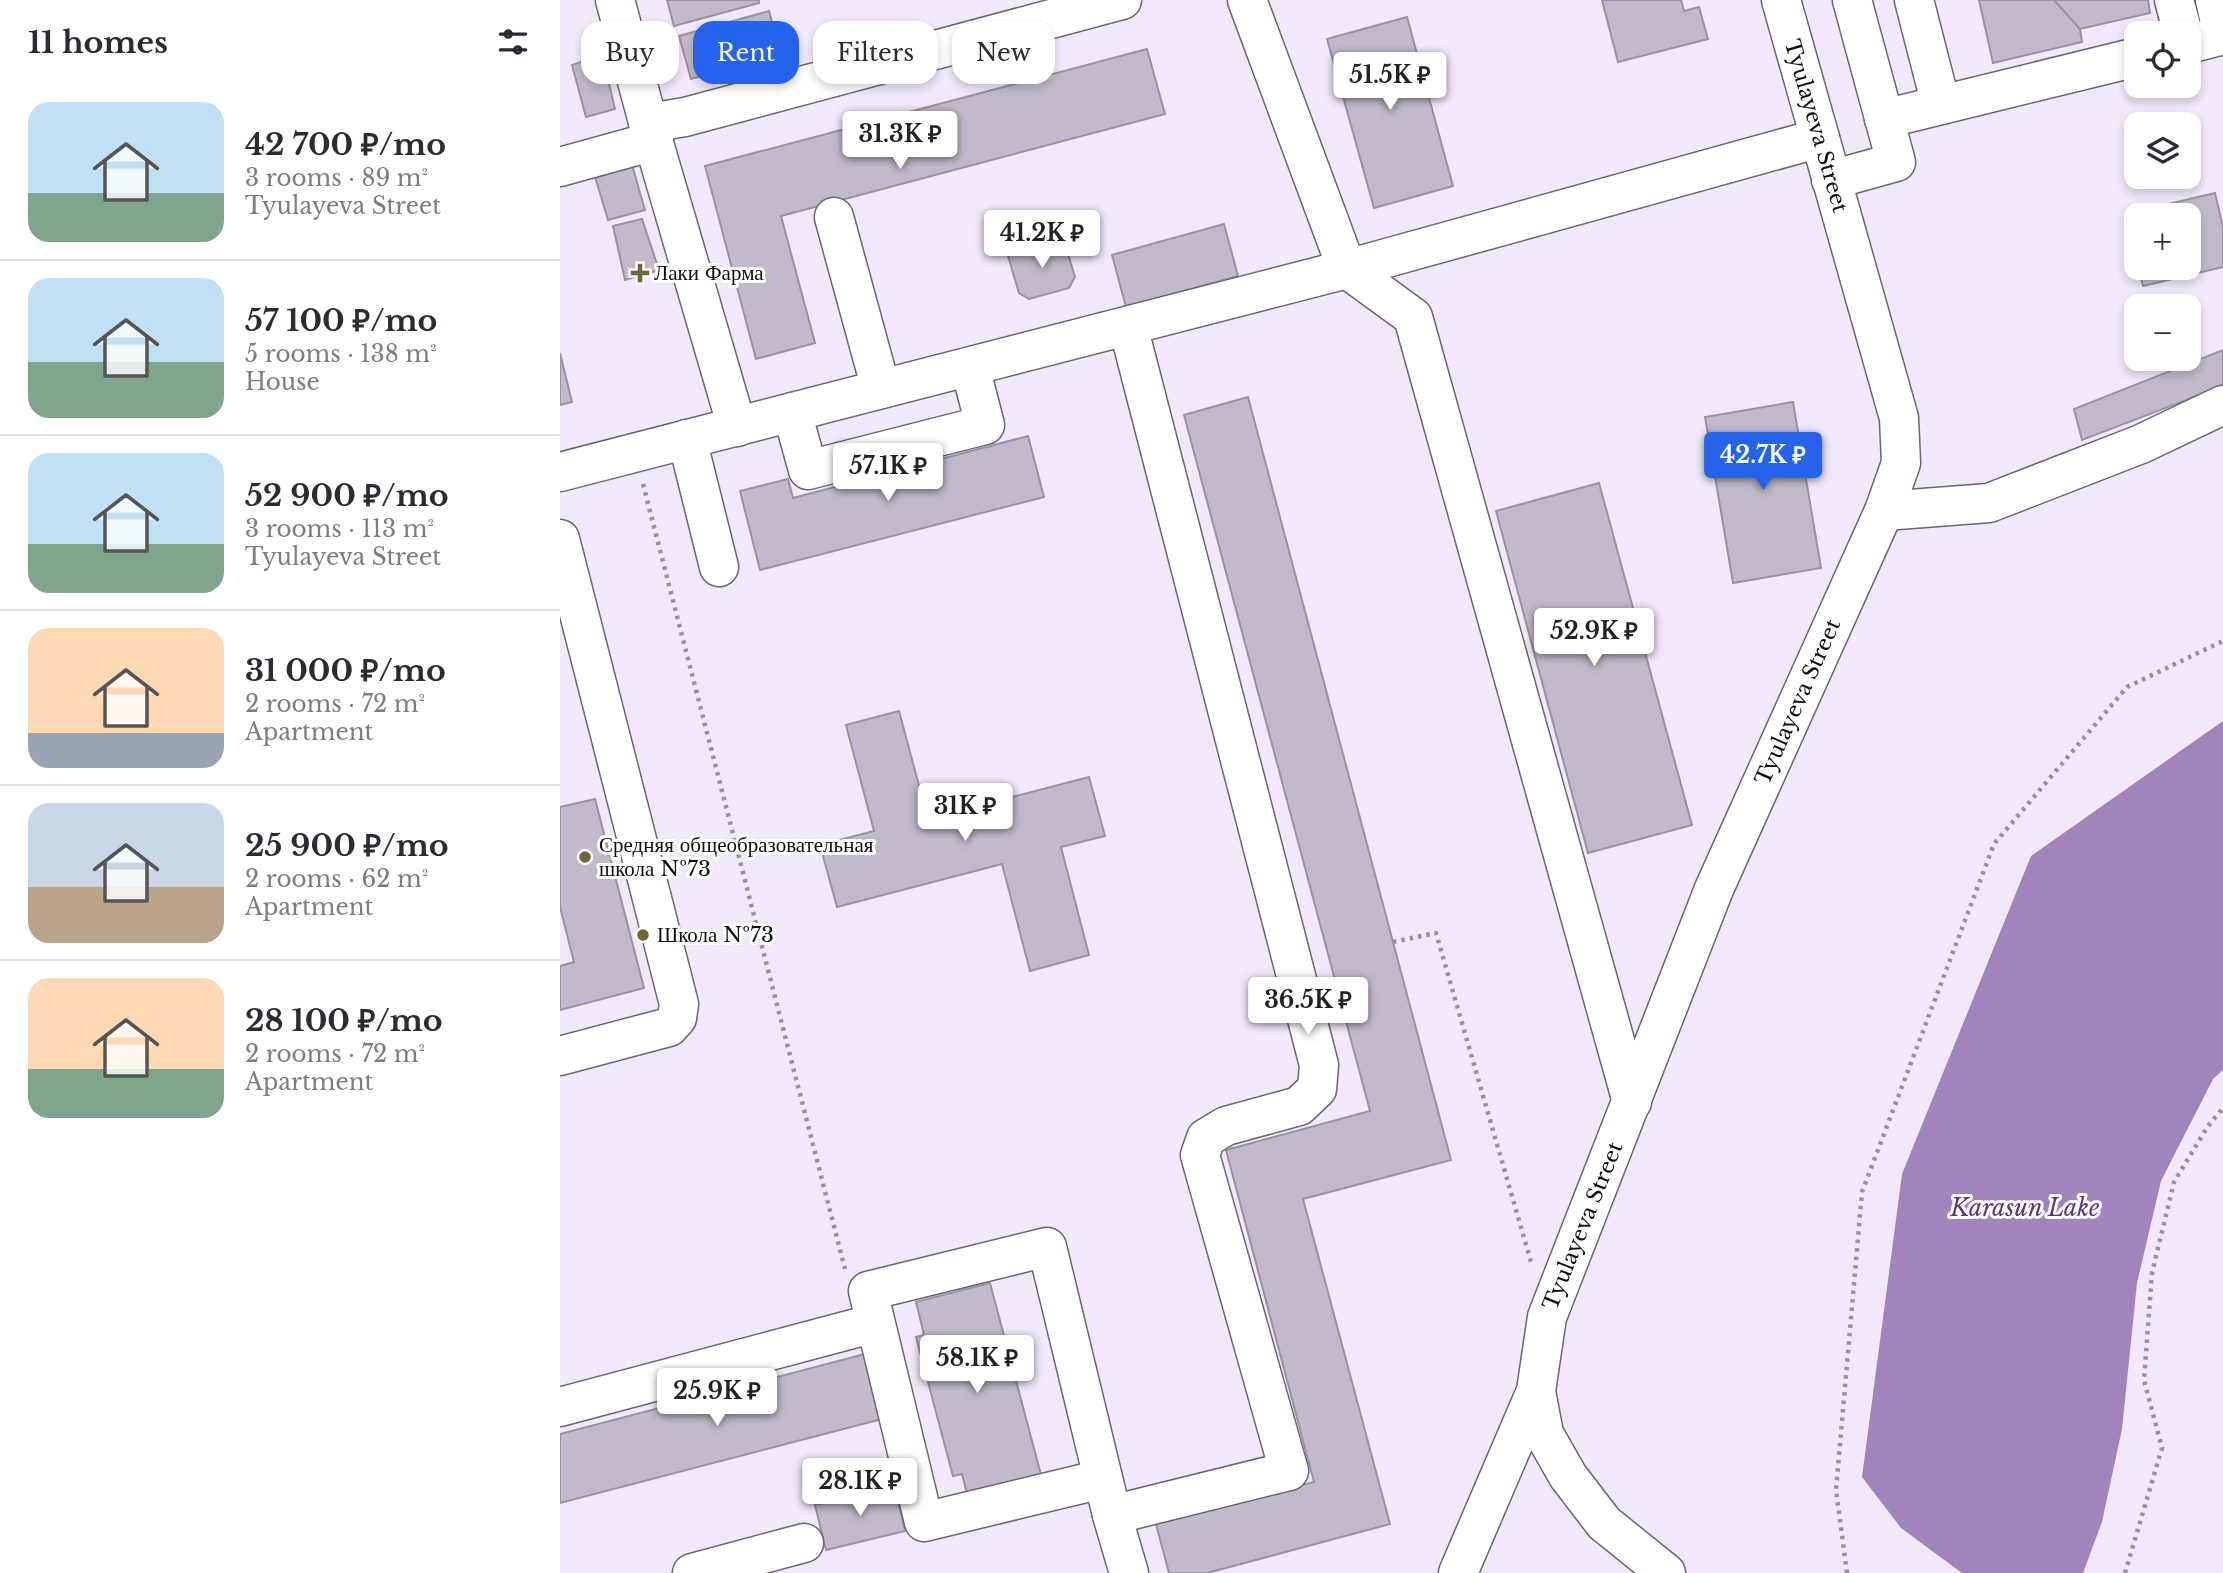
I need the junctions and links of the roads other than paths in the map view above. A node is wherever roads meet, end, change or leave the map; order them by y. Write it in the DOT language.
graph roads {
  1 [pos="615,0"];
  2 [pos="1122,0"];
  3 [pos="1247,0"];
  4 [pos="1852,0"];
  5 [pos="1914,0"];
  6 [pos="2174,0"];
  7 [pos="2215,0"];
  8 [pos="1786,1"];
  9 [pos="1083,5"];
  10 [pos="2180,21"];
  11 [pos="2201,41"];
  12 [pos="2124,60"];
  13 [pos="1941,105"];
  14 [pos="1884,119"];
  15 [pos="651,132"];
  16 [pos="1820,138"];
  17 [pos="560,167"];
  18 [pos="1831,180"];
  19 [pos="834,217"];
  20 [pos="1347,269"];
  21 [pos="1128,326"];
  22 [pos="970,367"];
  23 [pos="881,389"];
  24 [pos="2223,405"];
  25 [pos="792,412"];
  26 [pos="737,426"];
  27 [pos="687,439"];
  28 [pos="560,472"];
  29 [pos="1884,511"];
  30 [pos="560,539"];
  31 [pos="719,567"];
  32 [pos="560,1056"];
  33 [pos="1632,1102"];
  34 [pos="860,1327"];
  35 [pos="1536,1391"];
  36 [pos="560,1407"];
  37 [pos="1102,1479"];
  38 [pos="1112,1515"];
  39 [pos="804,1543"];
  40 [pos="692,1573"];
  41 [pos="1129,1573"];
  42 [pos="1458,1573"];
  43 [pos="1666,1573"];
  1 -- 15 [label="street"];
  2 -- 9 [label="street"];
  3 -- 20 [label="street"];
  4 -- 14 [label="street"];
  5 -- 13 [label="street"];
  6 -- 10 [label="street"];
  7 -- 11 [label="street"];
  8 -- 16 [label="street, Tyulayeva Street"];
  9 -- 15 [label="street"];
  12 -- 13 [label="street"];
  13 -- 14 [label="street"];
  14 -- 18 [label="street"];
  15 -- 17 [label="street"];
  15 -- 26 [label="street"];
  16 -- 18 [label="street, Tyulayeva Street"];
  16 -- 20 [label="street"];
  18 -- 29 [label="street, Tyulayeva Street"];
  19 -- 23 [label="street"];
  20 -- 21 [label="street"];
  20 -- 33 [label="street"];
  21 -- 22 [label="street"];
  21 -- 38 [label="street"];
  22 -- 23 [label="street"];
  22 -- 25 [label="street"];
  23 -- 25 [label="street"];
  24 -- 29 [label="street"];
  25 -- 26 [label="street"];
  26 -- 27 [label="street"];
  27 -- 28 [label="street"];
  27 -- 31 [label="street"];
  29 -- 33 [label="street, Tyulayeva Street"];
  30 -- 32 [label="street"];
  33 -- 35 [label="street, Tyulayeva Street"];
  34 -- 36 [label="street"];
  35 -- 42 [label="street"];
  35 -- 43 [label="street"];
  37 -- 37 [label="street"];
  37 -- 38 [label="street"];
  38 -- 41 [label="street"];
  39 -- 40 [label="street"];
}
